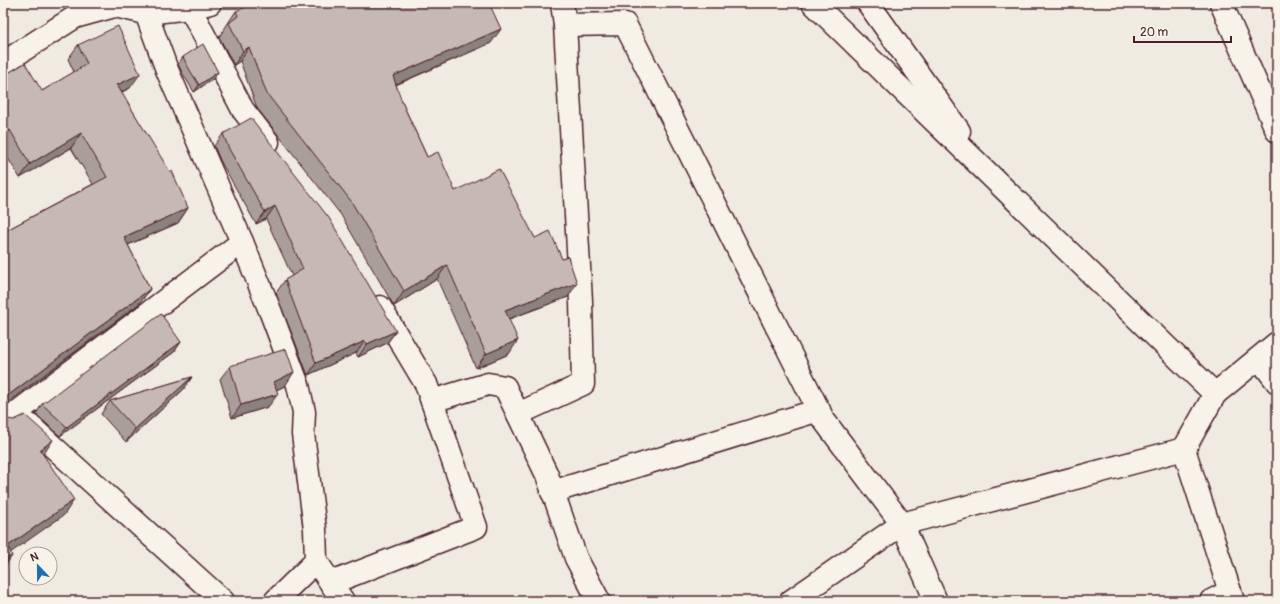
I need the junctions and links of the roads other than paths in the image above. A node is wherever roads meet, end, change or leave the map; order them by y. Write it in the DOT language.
graph roads {
  1 [pos="562,3"];
  2 [pos="813,3"];
  3 [pos="868,3"];
  4 [pos="1221,3"];
  5 [pos="200,6"];
  6 [pos="146,12"];
  7 [pos="565,25"];
  8 [pos="3,63"];
  9 [pos="1277,131"];
  10 [pos="282,160"];
  11 [pos="989,174"];
  12 [pos="242,242"];
  13 [pos="370,290"];
  14 [pos="1277,343"];
  15 [pos="1259,358"];
  16 [pos="1277,382"];
  17 [pos="1215,394"];
  18 [pos="432,401"];
  19 [pos="819,410"];
  20 [pos="518,414"];
  21 [pos="10,418"];
  22 [pos="1184,448"];
  23 [pos="552,492"];
  24 [pos="902,524"];
  25 [pos="316,561"];
  26 [pos="332,583"];
  27 [pos="1225,598"];
  28 [pos="223,601"];
  29 [pos="275,601"];
  30 [pos="344,601"];
  31 [pos="600,601"];
  32 [pos="791,601"];
  33 [pos="936,601"];
  1 -- 7 [label="street"];
  2 -- 11 [label="street"];
  3 -- 11 [label="street"];
  4 -- 9 [label="street"];
  5 -- 6 [label="street"];
  5 -- 10 [label="street"];
  6 -- 8 [label="street"];
  6 -- 12 [label="street"];
  7 -- 19 [label="street"];
  7 -- 20 [label="street"];
  11 -- 17 [label="street"];
  12 -- 21 [label="street"];
  12 -- 25 [label="street"];
  13 -- 18 [label="street"];
  14 -- 15 [label="street"];
  15 -- 16 [label="street"];
  15 -- 17 [label="street"];
  17 -- 22 [label="street"];
  18 -- 20 [label="street"];
  18 -- 26 [label="street"];
  19 -- 23 [label="street"];
  19 -- 24 [label="street"];
  20 -- 23 [label="street"];
  21 -- 28 [label="street"];
  22 -- 24 [label="street"];
  22 -- 27 [label="street"];
  23 -- 31 [label="street"];
  24 -- 32 [label="street"];
  24 -- 33 [label="street"];
  25 -- 26 [label="street"];
  25 -- 29 [label="street"];
  26 -- 30 [label="street"];
}
